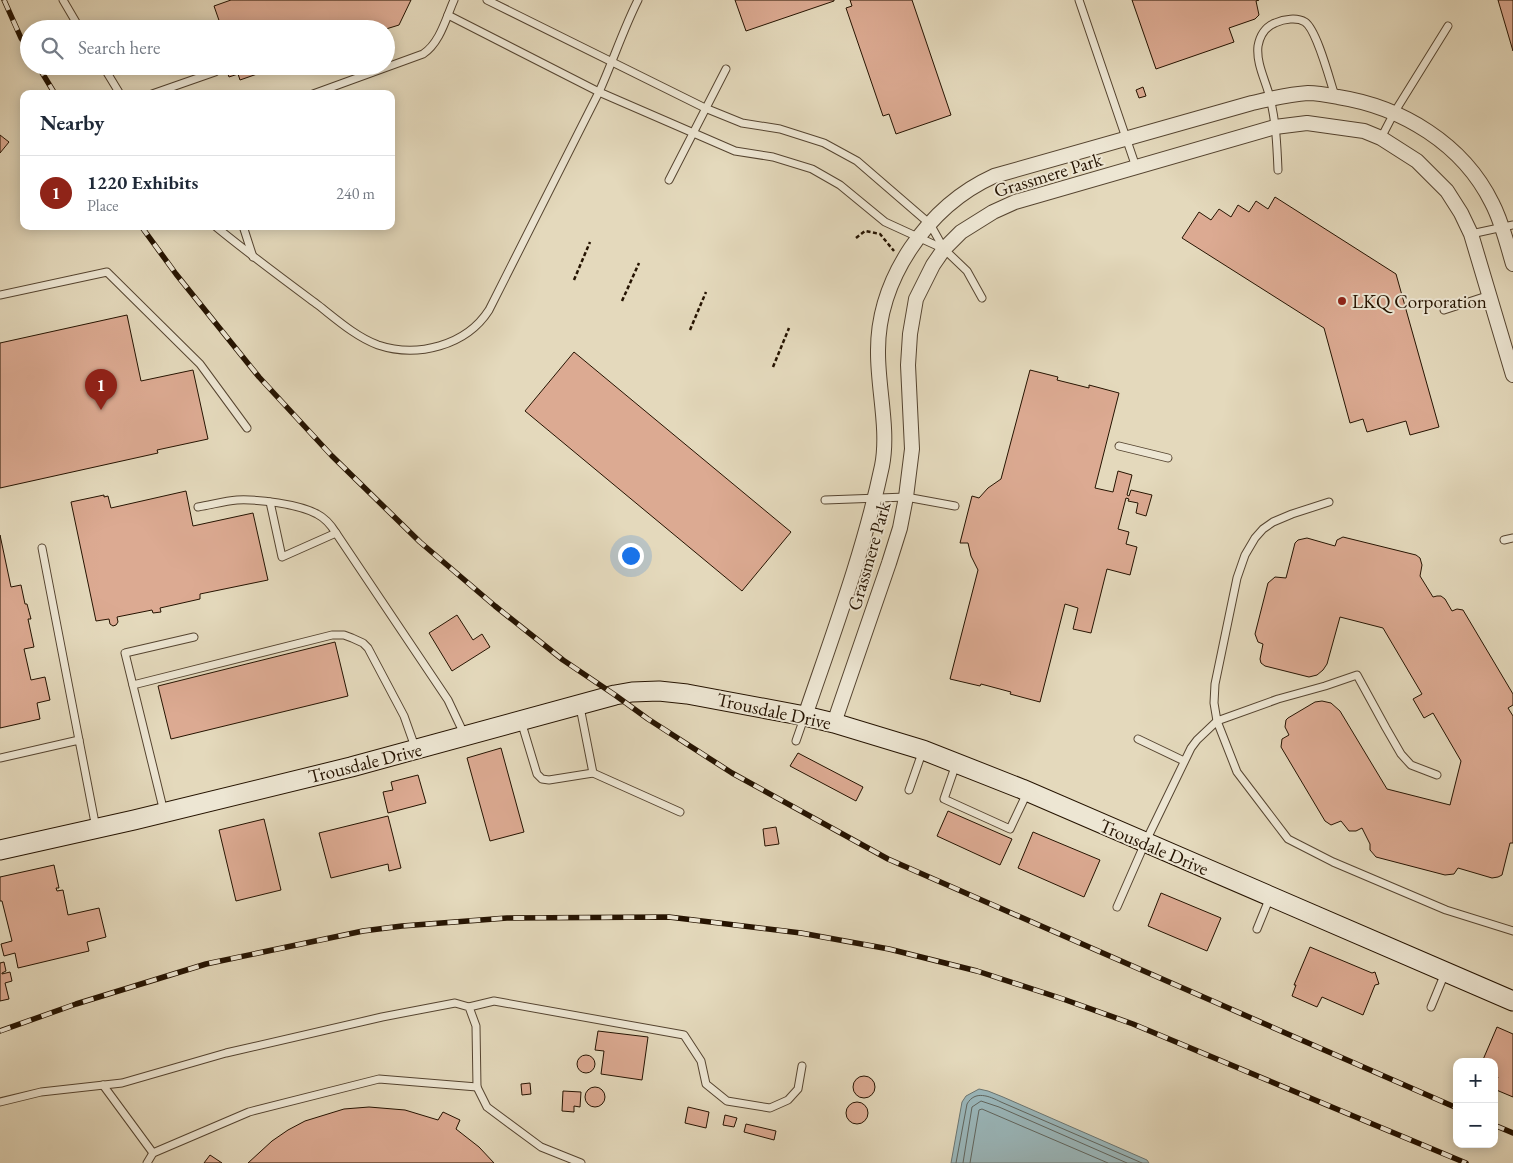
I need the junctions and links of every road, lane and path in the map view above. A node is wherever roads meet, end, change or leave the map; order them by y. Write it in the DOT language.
graph roads {
  1 [pos="63,0"];
  2 [pos="454,0"];
  3 [pos="487,0"];
  4 [pos="638,0"];
  5 [pos="1079,0"];
  6 [pos="448,14"];
  7 [pos="75,20"];
  8 [pos="1448,26"];
  9 [pos="613,62"];
  10 [pos="395,64"];
  11 [pos="726,69"];
  12 [pos="108,75"];
  13 [pos="208,75"];
  14 [pos="365,75"];
  15 [pos="118,90"];
  16 [pos="173,90"];
  17 [pos="324,90"];
  18 [pos="599,92"];
  19 [pos="1335,96"];
  20 [pos="1270,99"];
  21 [pos="705,108"];
  22 [pos="1394,113"];
  23 [pos="1275,127"];
  24 [pos="692,132"];
  25 [pos="1127,138"];
  26 [pos="1381,138"];
  27 [pos="1136,168"];
  28 [pos="1278,170"];
  29 [pos="668,180"];
  30 [pos="930,224"];
  31 [pos="1507,226"];
  32 [pos="220,230"];
  33 [pos="244,230"];
  34 [pos="1471,234"];
  35 [pos="919,237"];
  36 [pos="856,238"];
  37 [pos="590,242"];
  38 [pos="944,249"];
  39 [pos="890,255"];
  40 [pos="253,257"];
  41 [pos="1513,261"];
  42 [pos="639,263"];
  43 [pos="574,280"];
  44 [pos="706,292"];
  45 [pos="0,295"];
  46 [pos="1490,295"];
  47 [pos="982,298"];
  48 [pos="622,301"];
  49 [pos="1444,310"];
  50 [pos="790,328"];
  51 [pos="690,330"];
  52 [pos="773,366"];
  53 [pos="1513,375"];
  54 [pos="247,428"];
  55 [pos="1120,446"];
  56 [pos="1168,458"];
  57 [pos="906,498"];
  58 [pos="875,499"];
  59 [pos="825,500"];
  60 [pos="270,502"];
  61 [pos="1329,502"];
  62 [pos="955,506"];
  63 [pos="198,507"];
  64 [pos="336,533"];
  65 [pos="1513,538"];
  66 [pos="1504,540"];
  67 [pos="42,548"];
  68 [pos="194,637"];
  69 [pos="133,685"];
  70 [pos="580,704"];
  71 [pos="805,716"];
  72 [pos="521,720"];
  73 [pos="1217,721"];
  74 [pos="834,723"];
  75 [pos="465,736"];
  76 [pos="1138,739"];
  77 [pos="78,740"];
  78 [pos="796,741"];
  79 [pos="416,750"];
  80 [pos="923,750"];
  81 [pos="0,758"];
  82 [pos="1184,761"];
  83 [pos="957,764"];
  84 [pos="593,772"];
  85 [pos="1437,775"];
  86 [pos="909,790"];
  87 [pos="1028,792"];
  88 [pos="164,812"];
  89 [pos="680,812"];
  90 [pos="96,828"];
  91 [pos="1145,843"];
  92 [pos="0,850"];
  93 [pos="1270,897"];
  94 [pos="1117,906"];
  95 [pos="1257,929"];
  96 [pos="1513,931"];
  97 [pos="1446,972"];
  98 [pos="1513,1001"];
  99 [pos="469,1007"];
  100 [pos="1431,1007"];
  101 [pos="802,1066"];
  102 [pos="103,1085"];
  103 [pos="477,1088"];
  104 [pos="0,1102"];
  105 [pos="153,1153"];
  106 [pos="147,1163"];
  107 [pos="581,1163"];
  1 -- 7 [label="lane"];
  2 -- 6 [label="lane"];
  3 -- 9 [label="lane"];
  4 -- 9 [label="lane"];
  5 -- 25 [label="lane"];
  6 -- 10 [label="lane"];
  6 -- 18 [label="lane"];
  8 -- 22 [label="lane"];
  9 -- 18 [label="lane"];
  9 -- 21 [label="lane"];
  11 -- 21 [label="lane"];
  12 -- 15 [label="lane"];
  13 -- 16 [label="lane"];
  14 -- 17 [label="lane"];
  18 -- 24 [label="lane"];
  18 -- 40 [label="lane"];
  19 -- 20 [label="street, Grassmere Park"];
  19 -- 20 [label="lane"];
  19 -- 22 [label="street, Grassmere Park"];
  20 -- 23 [label="lane"];
  20 -- 25 [label="street, Grassmere Park"];
  21 -- 24 [label="lane"];
  21 -- 30 [label="lane"];
  22 -- 26 [label="lane"];
  22 -- 31 [label="street, Grassmere Park"];
  23 -- 26 [label="street, Grassmere Park"];
  23 -- 27 [label="street, Grassmere Park"];
  23 -- 28 [label="lane"];
  24 -- 29 [label="lane"];
  24 -- 35 [label="lane"];
  25 -- 27 [label="lane"];
  25 -- 30 [label="street, Grassmere Park"];
  26 -- 34 [label="street, Grassmere Park"];
  27 -- 38 [label="street, Grassmere Park"];
  30 -- 35 [label="street, Grassmere Park"];
  30 -- 38 [label="lane"];
  31 -- 34 [label="lane"];
  31 -- 41 [label="street, Grassmere Park"];
  32 -- 40 [label="lane"];
  33 -- 40 [label="lane"];
  34 -- 46 [label="street, Grassmere Park"];
  35 -- 38 [label="lane"];
  35 -- 58 [label="street, Grassmere Park"];
  36 -- 39 [label="path"];
  37 -- 43 [label="path"];
  38 -- 47 [label="lane"];
  38 -- 57 [label="street, Grassmere Park"];
  42 -- 48 [label="path"];
  44 -- 51 [label="path"];
  45 -- 54 [label="lane"];
  46 -- 49 [label="lane"];
  46 -- 53 [label="street, Grassmere Park"];
  50 -- 52 [label="path"];
  55 -- 56 [label="lane"];
  57 -- 58 [label="lane"];
  57 -- 62 [label="lane"];
  57 -- 74 [label="street, Grassmere Park"];
  58 -- 59 [label="lane"];
  58 -- 71 [label="street, Grassmere Park"];
  60 -- 63 [label="lane"];
  60 -- 64 [label="lane"];
  60 -- 64 [label="lane"];
  61 -- 73 [label="lane"];
  64 -- 75 [label="lane"];
  65 -- 66 [label="lane"];
  67 -- 77 [label="lane"];
  68 -- 69 [label="lane"];
  69 -- 79 [label="lane"];
  69 -- 88 [label="lane"];
  70 -- 71 [label="street, Trousdale Drive"];
  70 -- 72 [label="street, Trousdale Drive"];
  70 -- 84 [label="lane"];
  71 -- 74 [label="street, Trousdale Drive"];
  71 -- 78 [label="lane"];
  72 -- 75 [label="street, Trousdale Drive"];
  72 -- 84 [label="lane"];
  73 -- 82 [label="lane"];
  73 -- 85 [label="lane"];
  73 -- 96 [label="lane"];
  74 -- 80 [label="street, Trousdale Drive"];
  75 -- 79 [label="street, Trousdale Drive"];
  76 -- 82 [label="lane"];
  77 -- 81 [label="lane"];
  77 -- 90 [label="lane"];
  79 -- 88 [label="street, Trousdale Drive"];
  80 -- 83 [label="street, Trousdale Drive"];
  80 -- 86 [label="lane"];
  82 -- 91 [label="lane"];
  83 -- 87 [label="street, Trousdale Drive"];
  83 -- 87 [label="lane"];
  84 -- 89 [label="lane"];
  87 -- 91 [label="street, Trousdale Drive"];
  88 -- 90 [label="street, Trousdale Drive"];
  90 -- 92 [label="street, Trousdale Drive"];
  91 -- 93 [label="street, Trousdale Drive"];
  91 -- 94 [label="lane"];
  93 -- 95 [label="lane"];
  93 -- 97 [label="street, Trousdale Drive"];
  97 -- 98 [label="street, Trousdale Drive"];
  97 -- 100 [label="lane"];
  99 -- 101 [label="lane"];
  99 -- 102 [label="lane"];
  99 -- 103 [label="lane"];
  102 -- 104 [label="lane"];
  102 -- 105 [label="lane"];
  103 -- 105 [label="lane"];
  103 -- 107 [label="lane"];
  105 -- 106 [label="lane"];
}
